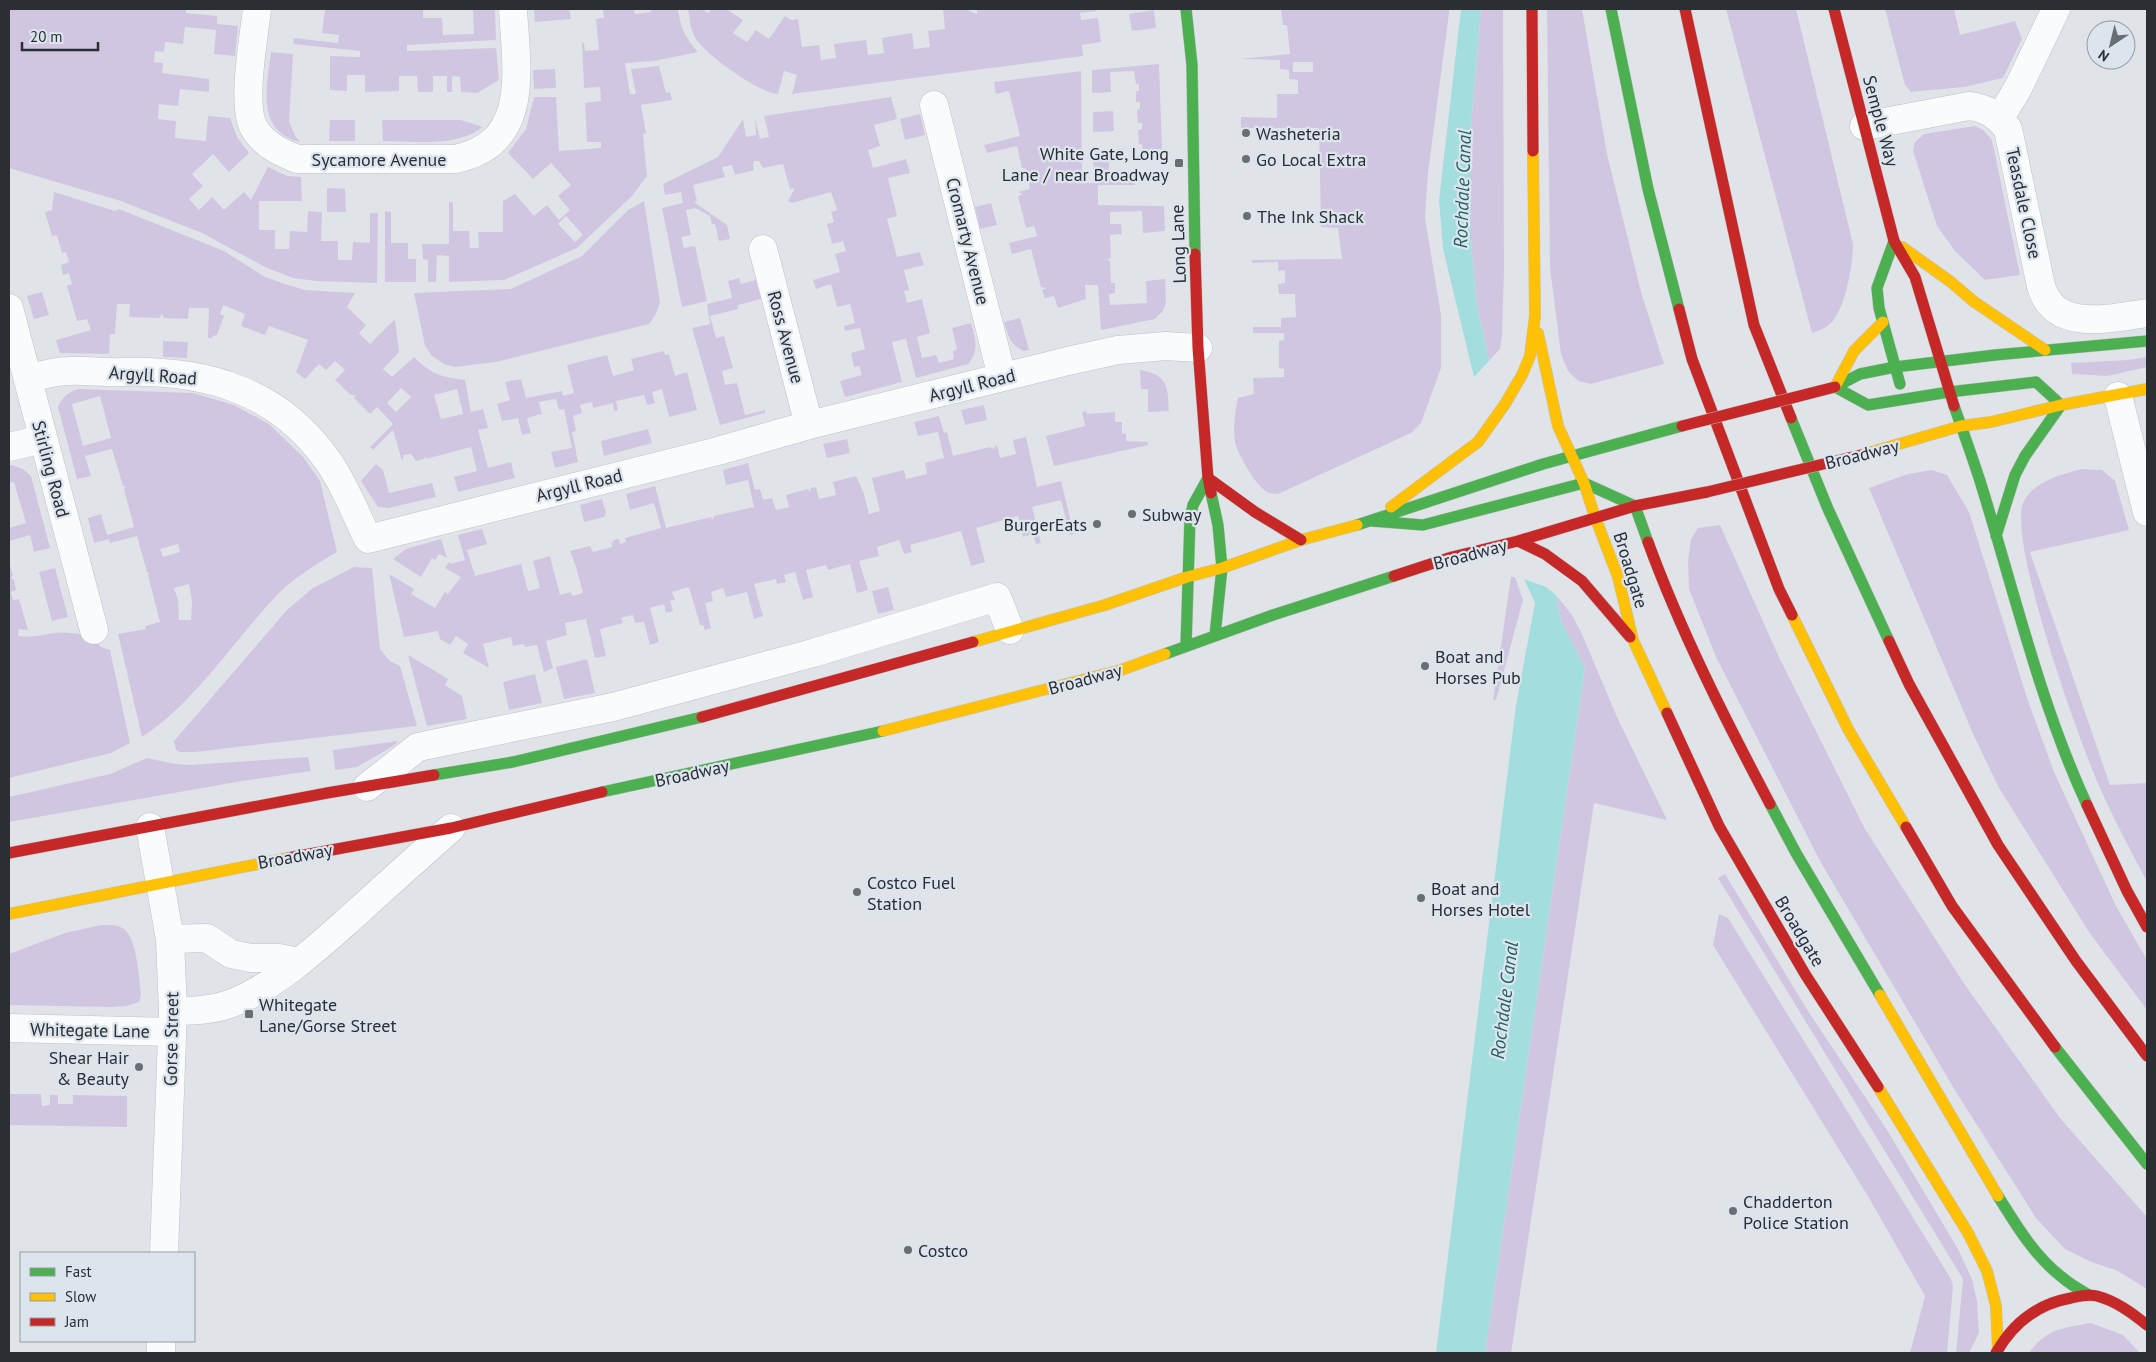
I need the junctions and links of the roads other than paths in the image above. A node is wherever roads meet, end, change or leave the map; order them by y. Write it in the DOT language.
graph roads {
  1 [pos="257,9"];
  2 [pos="513,9"];
  3 [pos="1186,9"];
  4 [pos="1532,9"];
  5 [pos="1611,9"];
  6 [pos="1685,9"];
  7 [pos="1834,9"];
  8 [pos="2056,9"];
  9 [pos="934,104"];
  10 [pos="2000,118"];
  11 [pos="1864,126"];
  12 [pos="1894,241"];
  13 [pos="762,248"];
  14 [pos="9,308"];
  15 [pos="2147,313"];
  16 [pos="1535,316"];
  17 [pos="1883,322"];
  18 [pos="2147,341"];
  19 [pos="1198,348"];
  20 [pos="2045,350"];
  21 [pos="1939,362"];
  22 [pos="1895,368"];
  23 [pos="1002,377"];
  24 [pos="28,379"];
  25 [pos="1834,387"];
  26 [pos="2147,389"];
  27 [pos="1948,392"];
  28 [pos="2118,396"];
  29 [pos="1904,399"];
  30 [pos="2061,405"];
  31 [pos="809,425"];
  32 [pos="1961,426"];
  33 [pos="2136,429"];
  34 [pos="43,439"];
  35 [pos="9,447"];
  36 [pos="1573,456"];
  37 [pos="1208,478"];
  38 [pos="1584,483"];
  39 [pos="1634,506"];
  40 [pos="2147,512"];
  41 [pos="1595,517"];
  42 [pos="1372,522"];
  43 [pos="1996,536"];
  44 [pos="1301,540"];
  45 [pos="1518,541"];
  46 [pos="1222,568"];
  47 [pos="1187,577"];
  48 [pos="94,630"];
  49 [pos="1010,630"];
  50 [pos="878,633"];
  51 [pos="1215,635"];
  52 [pos="1633,640"];
  53 [pos="1186,646"];
  54 [pos="887,666"];
  55 [pos="367,787"];
  56 [pos="150,827"];
  57 [pos="451,828"];
  58 [pos="9,853"];
  59 [pos="160,883"];
  60 [pos="9,914"];
  61 [pos="2147,927"];
  62 [pos="170,939"];
  63 [pos="299,962"];
  64 [pos="173,1022"];
  65 [pos="9,1028"];
  66 [pos="2147,1056"];
  67 [pos="2147,1164"];
  68 [pos="164,1252"];
  69 [pos="2089,1295"];
  70 [pos="2147,1325"];
  71 [pos="1997,1351"];
  1 -- 2 [label="street, Sycamore Avenue"];
  3 -- 19 [label="main road, Long Lane"];
  4 -- 16 [label="main road"];
  5 -- 67 [label="main road"];
  6 -- 66 [label="main road"];
  7 -- 11 [label="main road, Semple Way"];
  8 -- 10 [label="street"];
  9 -- 23 [label="street, Cromarty Avenue"];
  10 -- 11 [label="street"];
  10 -- 15 [label="street, Teasdale Close"];
  11 -- 12 [label="main road, Semple Way"];
  12 -- 17 [label="main road"];
  12 -- 20 [label="main road"];
  12 -- 21 [label="main road, Semple Way"];
  13 -- 31 [label="street, Ross Avenue"];
  14 -- 24 [label="street, Stirling Road"];
  16 -- 36 [label="main road, Broadgate"];
  16 -- 42 [label="main road"];
  17 -- 22 [label="main road"];
  17 -- 25 [label="main road"];
  18 -- 20 [label="main road"];
  19 -- 23 [label="street, Argyll Road"];
  19 -- 37 [label="main road, Long Lane"];
  20 -- 21 [label="main road"];
  21 -- 22 [label="main road"];
  21 -- 27 [label="main road, Semple Way"];
  22 -- 25 [label="main road"];
  22 -- 29 [label="main road"];
  23 -- 31 [label="street, Argyll Road"];
  24 -- 31 [label="street, Argyll Road"];
  24 -- 34 [label="street, Stirling Road"];
  25 -- 29 [label="main road"];
  25 -- 36 [label="main road, bridge"];
  26 -- 28 [label="main road, Broadway"];
  27 -- 29 [label="main road"];
  27 -- 30 [label="main road"];
  27 -- 32 [label="main road, Semple Way"];
  28 -- 30 [label="main road, Broadway"];
  28 -- 33 [label="street"];
  30 -- 32 [label="main road, Broadway"];
  30 -- 43 [label="main road"];
  32 -- 39 [label="main road, Broadway, bridge"];
  32 -- 43 [label="main road, Semple Way"];
  33 -- 40 [label="street"];
  34 -- 35 [label="street"];
  34 -- 48 [label="street, Stirling Road"];
  36 -- 38 [label="main road, Broadgate"];
  36 -- 42 [label="main road"];
  37 -- 44 [label="main road"];
  37 -- 46 [label="main road, Long Lane"];
  37 -- 47 [label="main road"];
  38 -- 39 [label="main road"];
  38 -- 41 [label="main road, Broadgate"];
  38 -- 42 [label="main road"];
  39 -- 41 [label="main road, Broadway"];
  39 -- 69 [label="main road, Broadgate"];
  41 -- 45 [label="main road, Broadway"];
  41 -- 52 [label="main road, Broadgate"];
  42 -- 44 [label="main road"];
  43 -- 61 [label="main road, Semple Way"];
  44 -- 46 [label="main road"];
  45 -- 51 [label="main road, Broadway"];
  45 -- 52 [label="main road"];
  46 -- 47 [label="main road"];
  46 -- 51 [label="main road, Long Lane"];
  47 -- 49 [label="main road"];
  47 -- 53 [label="main road"];
  49 -- 50 [label="street"];
  49 -- 54 [label="main road"];
  50 -- 54 [label="street"];
  50 -- 55 [label="street"];
  51 -- 53 [label="main road, Broadway"];
  52 -- 71 [label="main road, Broadgate"];
  53 -- 57 [label="main road, Broadway"];
  54 -- 55 [label="main road"];
  55 -- 56 [label="main road"];
  56 -- 58 [label="main road"];
  56 -- 59 [label="street, Gorse Street"];
  57 -- 59 [label="main road, Broadway"];
  57 -- 63 [label="street, Whitegate Lane"];
  59 -- 60 [label="main road, Broadway"];
  59 -- 62 [label="street, Gorse Street"];
  62 -- 63 [label="street"];
  62 -- 64 [label="street, Gorse Street"];
  63 -- 64 [label="street, Whitegate Lane"];
  64 -- 65 [label="street, Whitegate Lane"];
  64 -- 68 [label="street, Gorse Street"];
  69 -- 70 [label="main road, Broadgate"];
  69 -- 71 [label="main road, Broadgate"];
}
